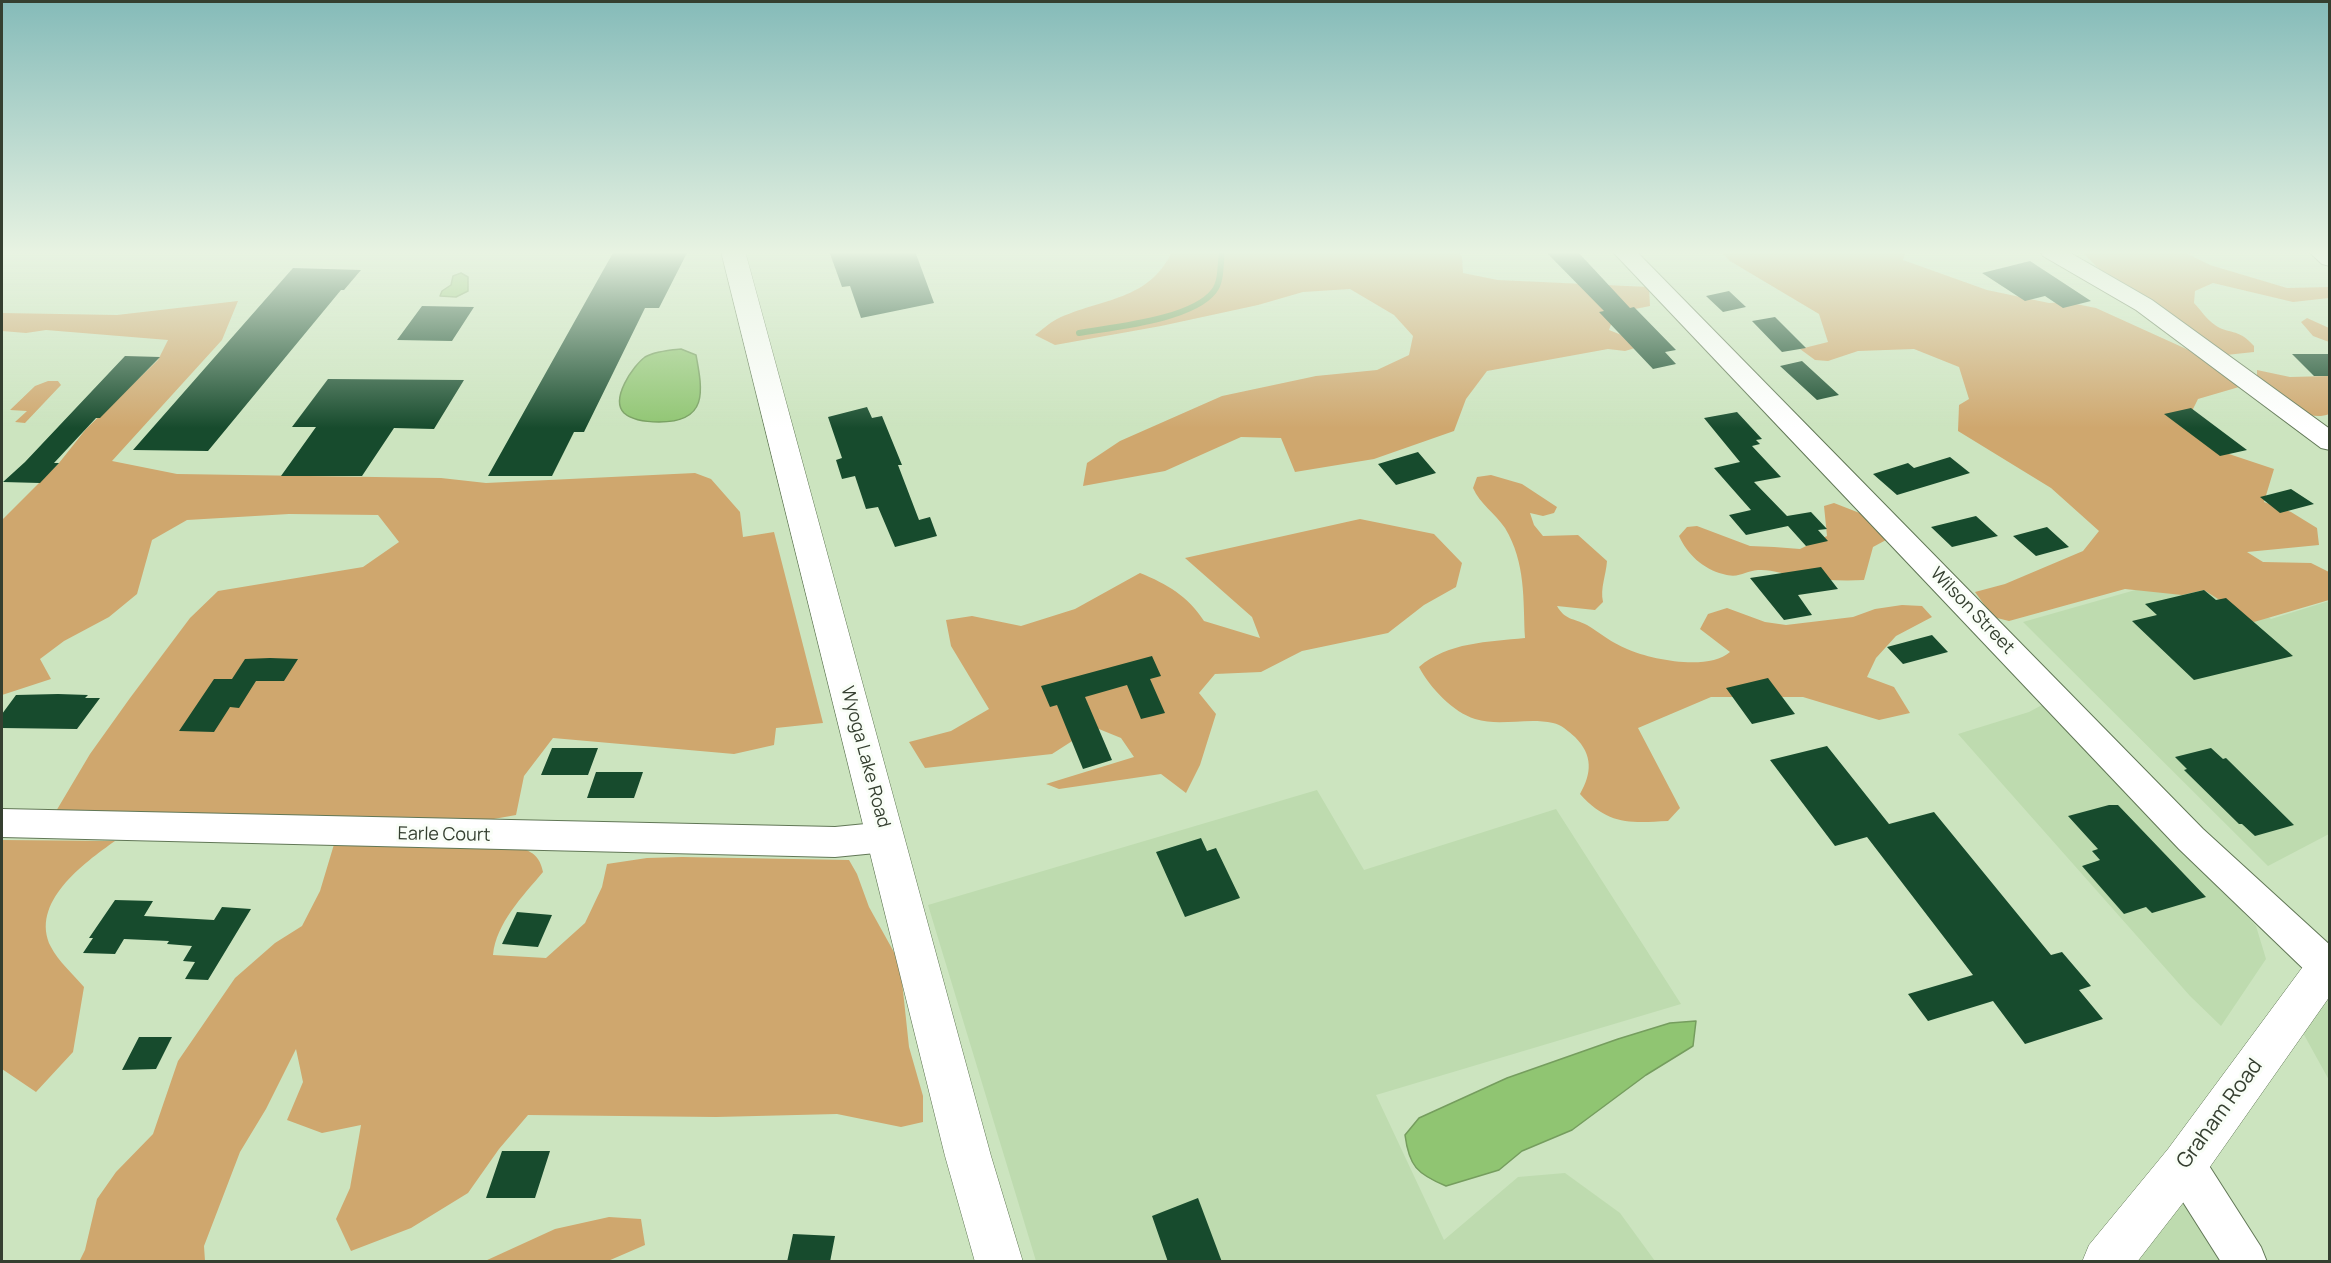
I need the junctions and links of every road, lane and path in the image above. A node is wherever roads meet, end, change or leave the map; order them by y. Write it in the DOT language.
graph roads {
  1 [pos="748,310"];
  2 [pos="1680,310"];
  3 [pos="2151,310"];
  4 [pos="2330,442"];
  5 [pos="2,823"];
  6 [pos="886,837"];
  7 [pos="2328,964"];
  8 [pos="2184,1165"];
  9 [pos="999,1262"];
  10 [pos="2106,1262"];
  11 [pos="2246,1262"];
  1 -- 6 [label="street, Wyoga Lake Road"];
  2 -- 7 [label="street, Wilson Street"];
  3 -- 4 [label="street"];
  5 -- 6 [label="street, Earle Court"];
  6 -- 9 [label="street, Wyoga Lake Road"];
  7 -- 8 [label="street, Graham Road"];
  8 -- 10 [label="street, Graham Road"];
  8 -- 11 [label="street"];
}
